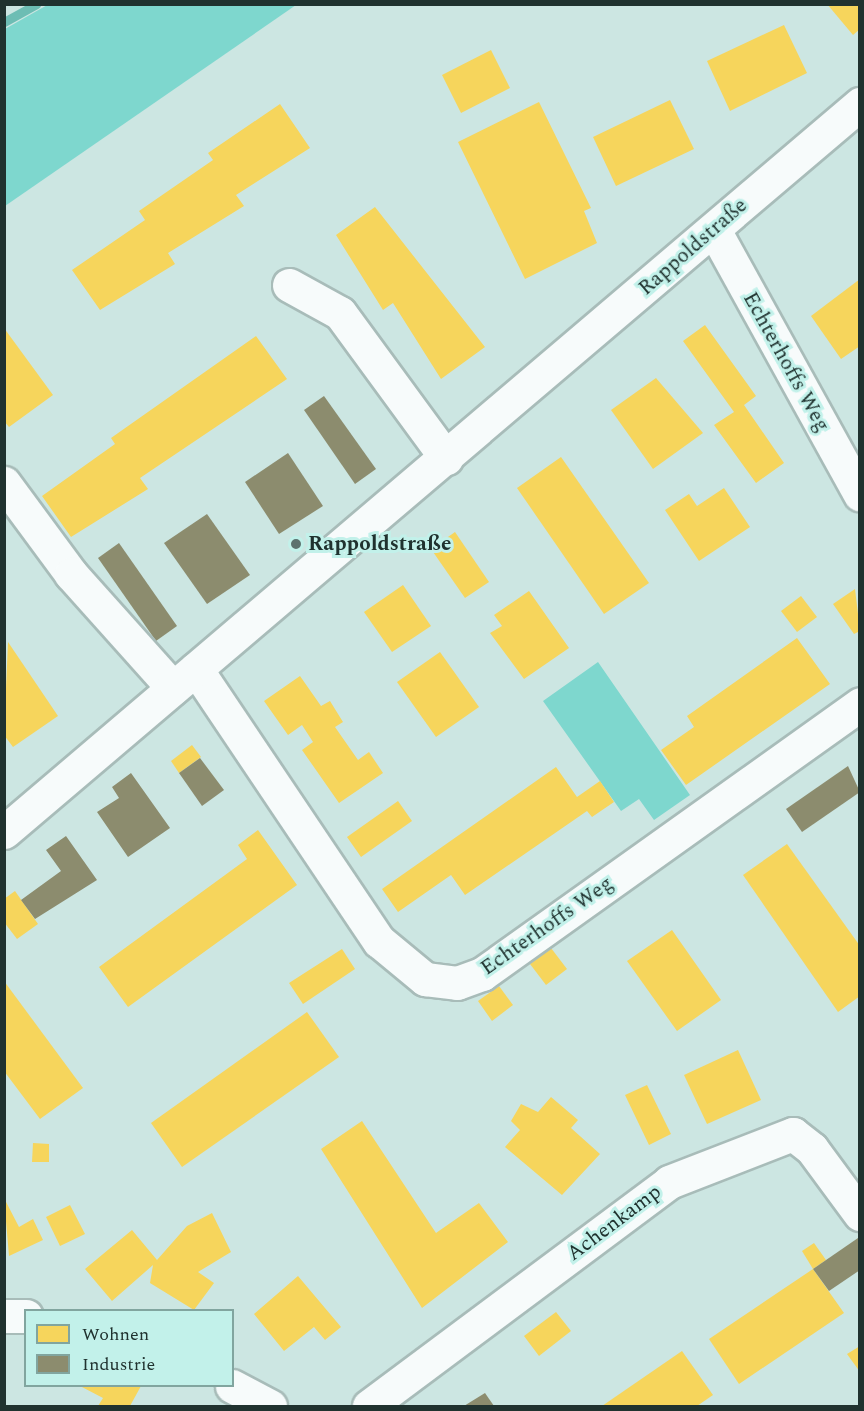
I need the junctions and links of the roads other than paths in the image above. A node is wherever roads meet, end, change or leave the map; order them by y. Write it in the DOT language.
graph roads {
  1 [pos="860,104"];
  2 [pos="714,230"];
  3 [pos="289,285"];
  4 [pos="446,458"];
  5 [pos="4,483"];
  6 [pos="860,494"];
  7 [pos="184,679"];
  8 [pos="860,704"];
  9 [pos="4,832"];
  10 [pos="860,1214"];
  11 [pos="4,1316"];
  12 [pos="24,1316"];
  13 [pos="234,1387"];
  14 [pos="270,1407"];
  15 [pos="369,1407"];
  1 -- 2 [label="street, Rappoldstraße"];
  2 -- 4 [label="street, Rappoldstraße"];
  2 -- 6 [label="street, Echterhoffs Weg"];
  3 -- 4 [label="street"];
  4 -- 7 [label="street, Rappoldstraße"];
  5 -- 7 [label="street, Echterhoffs Weg"];
  7 -- 8 [label="street, Echterhoffs Weg"];
  7 -- 9 [label="street, Rappoldstraße"];
  10 -- 15 [label="street, Achenkamp"];
  11 -- 12 [label="street"];
  13 -- 14 [label="street"];
}
